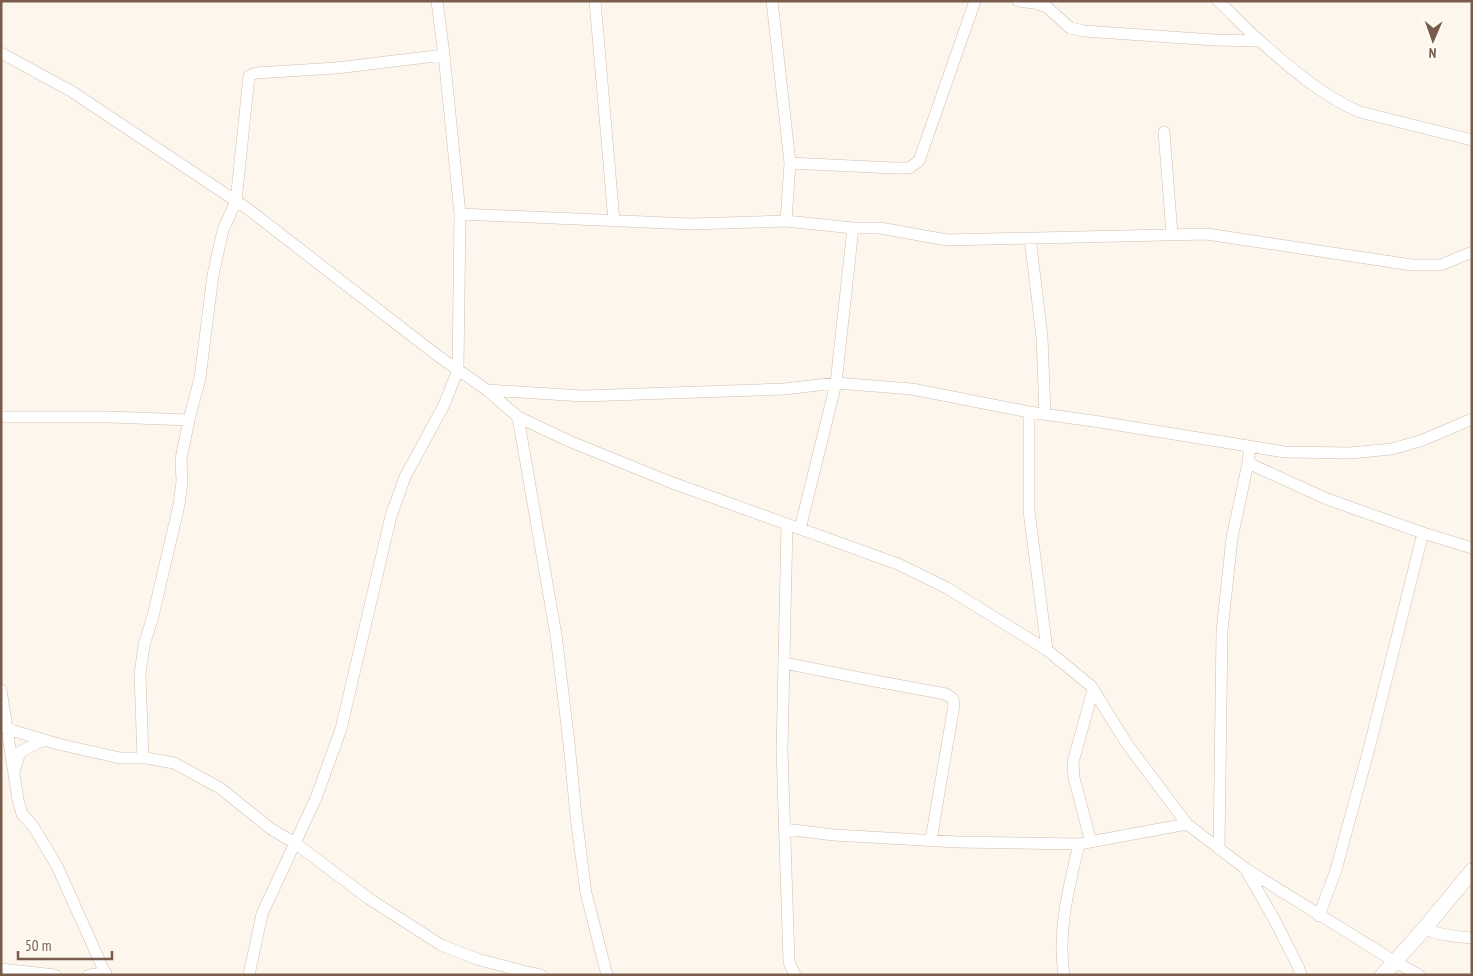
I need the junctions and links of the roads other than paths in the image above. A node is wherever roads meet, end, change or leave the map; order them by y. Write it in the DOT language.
graph roads {
  1 [pos="437,1"];
  2 [pos="595,1"];
  3 [pos="772,1"];
  4 [pos="782,1"];
  5 [pos="975,1"];
  6 [pos="1018,1"];
  7 [pos="1218,1"];
  8 [pos="1259,41"];
  9 [pos="1,53"];
  10 [pos="444,55"];
  11 [pos="1164,132"];
  12 [pos="1472,140"];
  13 [pos="790,162"];
  14 [pos="236,201"];
  15 [pos="460,214"];
  16 [pos="614,221"];
  17 [pos="786,221"];
  18 [pos="853,228"];
  19 [pos="1172,234"];
  20 [pos="1030,238"];
  21 [pos="1472,252"];
  22 [pos="458,370"];
  23 [pos="836,382"];
  24 [pos="487,390"];
  25 [pos="1029,412"];
  26 [pos="1045,414"];
  27 [pos="518,417"];
  28 [pos="1,418"];
  29 [pos="1472,419"];
  30 [pos="189,420"];
  31 [pos="1250,447"];
  32 [pos="1248,463"];
  33 [pos="787,525"];
  34 [pos="800,529"];
  35 [pos="1423,533"];
  36 [pos="1472,548"];
  37 [pos="1047,650"];
  38 [pos="784,662"];
  39 [pos="1,690"];
  40 [pos="1094,690"];
  41 [pos="4,728"];
  42 [pos="43,740"];
  43 [pos="143,758"];
  44 [pos="15,770"];
  45 [pos="1187,824"];
  46 [pos="784,829"];
  47 [pos="931,840"];
  48 [pos="1091,842"];
  49 [pos="295,843"];
  50 [pos="1079,844"];
  51 [pos="1219,849"];
  52 [pos="1246,869"];
  53 [pos="1472,871"];
  54 [pos="1320,916"];
  55 [pos="1424,929"];
  56 [pos="1472,938"];
  57 [pos="1394,961"];
  58 [pos="1,968"];
  59 [pos="106,974"];
  60 [pos="54,975"];
  61 [pos="89,975"];
  62 [pos="249,975"];
  63 [pos="541,975"];
  64 [pos="607,975"];
  65 [pos="795,975"];
  66 [pos="1064,975"];
  67 [pos="1300,975"];
  68 [pos="1383,975"];
  69 [pos="1419,975"];
  1 -- 10 [label="street"];
  2 -- 16 [label="street"];
  3 -- 4 [label="street"];
  3 -- 13 [label="street"];
  5 -- 13 [label="street"];
  6 -- 8 [label="street"];
  7 -- 8 [label="street"];
  8 -- 12 [label="street"];
  9 -- 14 [label="street"];
  10 -- 14 [label="street"];
  10 -- 15 [label="street"];
  11 -- 19 [label="street"];
  13 -- 17 [label="street"];
  14 -- 22 [label="street"];
  14 -- 30 [label="street"];
  15 -- 16 [label="street"];
  15 -- 22 [label="street"];
  16 -- 17 [label="street"];
  17 -- 18 [label="street"];
  18 -- 20 [label="street"];
  18 -- 23 [label="street"];
  19 -- 20 [label="street"];
  19 -- 21 [label="street"];
  20 -- 26 [label="street"];
  22 -- 24 [label="street"];
  22 -- 49 [label="street"];
  23 -- 24 [label="street"];
  23 -- 25 [label="street"];
  23 -- 34 [label="street"];
  24 -- 27 [label="street"];
  25 -- 26 [label="street"];
  25 -- 37 [label="street"];
  26 -- 31 [label="street"];
  27 -- 33 [label="street"];
  27 -- 64 [label="street"];
  28 -- 30 [label="street"];
  29 -- 31 [label="street"];
  30 -- 43 [label="street"];
  31 -- 32 [label="street"];
  32 -- 35 [label="street"];
  32 -- 51 [label="street"];
  33 -- 34 [label="street"];
  33 -- 38 [label="street"];
  34 -- 37 [label="street"];
  35 -- 36 [label="street"];
  35 -- 54 [label="street"];
  37 -- 40 [label="street"];
  38 -- 46 [label="street"];
  38 -- 47 [label="street"];
  39 -- 41 [label="street"];
  40 -- 45 [label="street"];
  40 -- 48 [label="street"];
  41 -- 42 [label="street"];
  41 -- 44 [label="street"];
  42 -- 43 [label="street"];
  42 -- 44 [label="street"];
  43 -- 49 [label="street"];
  44 -- 59 [label="street"];
  45 -- 48 [label="street"];
  45 -- 51 [label="street"];
  46 -- 47 [label="street"];
  46 -- 65 [label="street"];
  47 -- 50 [label="street"];
  48 -- 50 [label="street"];
  49 -- 62 [label="street"];
  49 -- 63 [label="street"];
  50 -- 66 [label="street"];
  51 -- 52 [label="street"];
  52 -- 54 [label="street"];
  52 -- 67 [label="street"];
  53 -- 55 [label="street"];
  54 -- 57 [label="street"];
  55 -- 56 [label="street"];
  55 -- 57 [label="street"];
  57 -- 68 [label="street"];
  57 -- 69 [label="street"];
  58 -- 60 [label="street"];
  59 -- 61 [label="street"];
}
